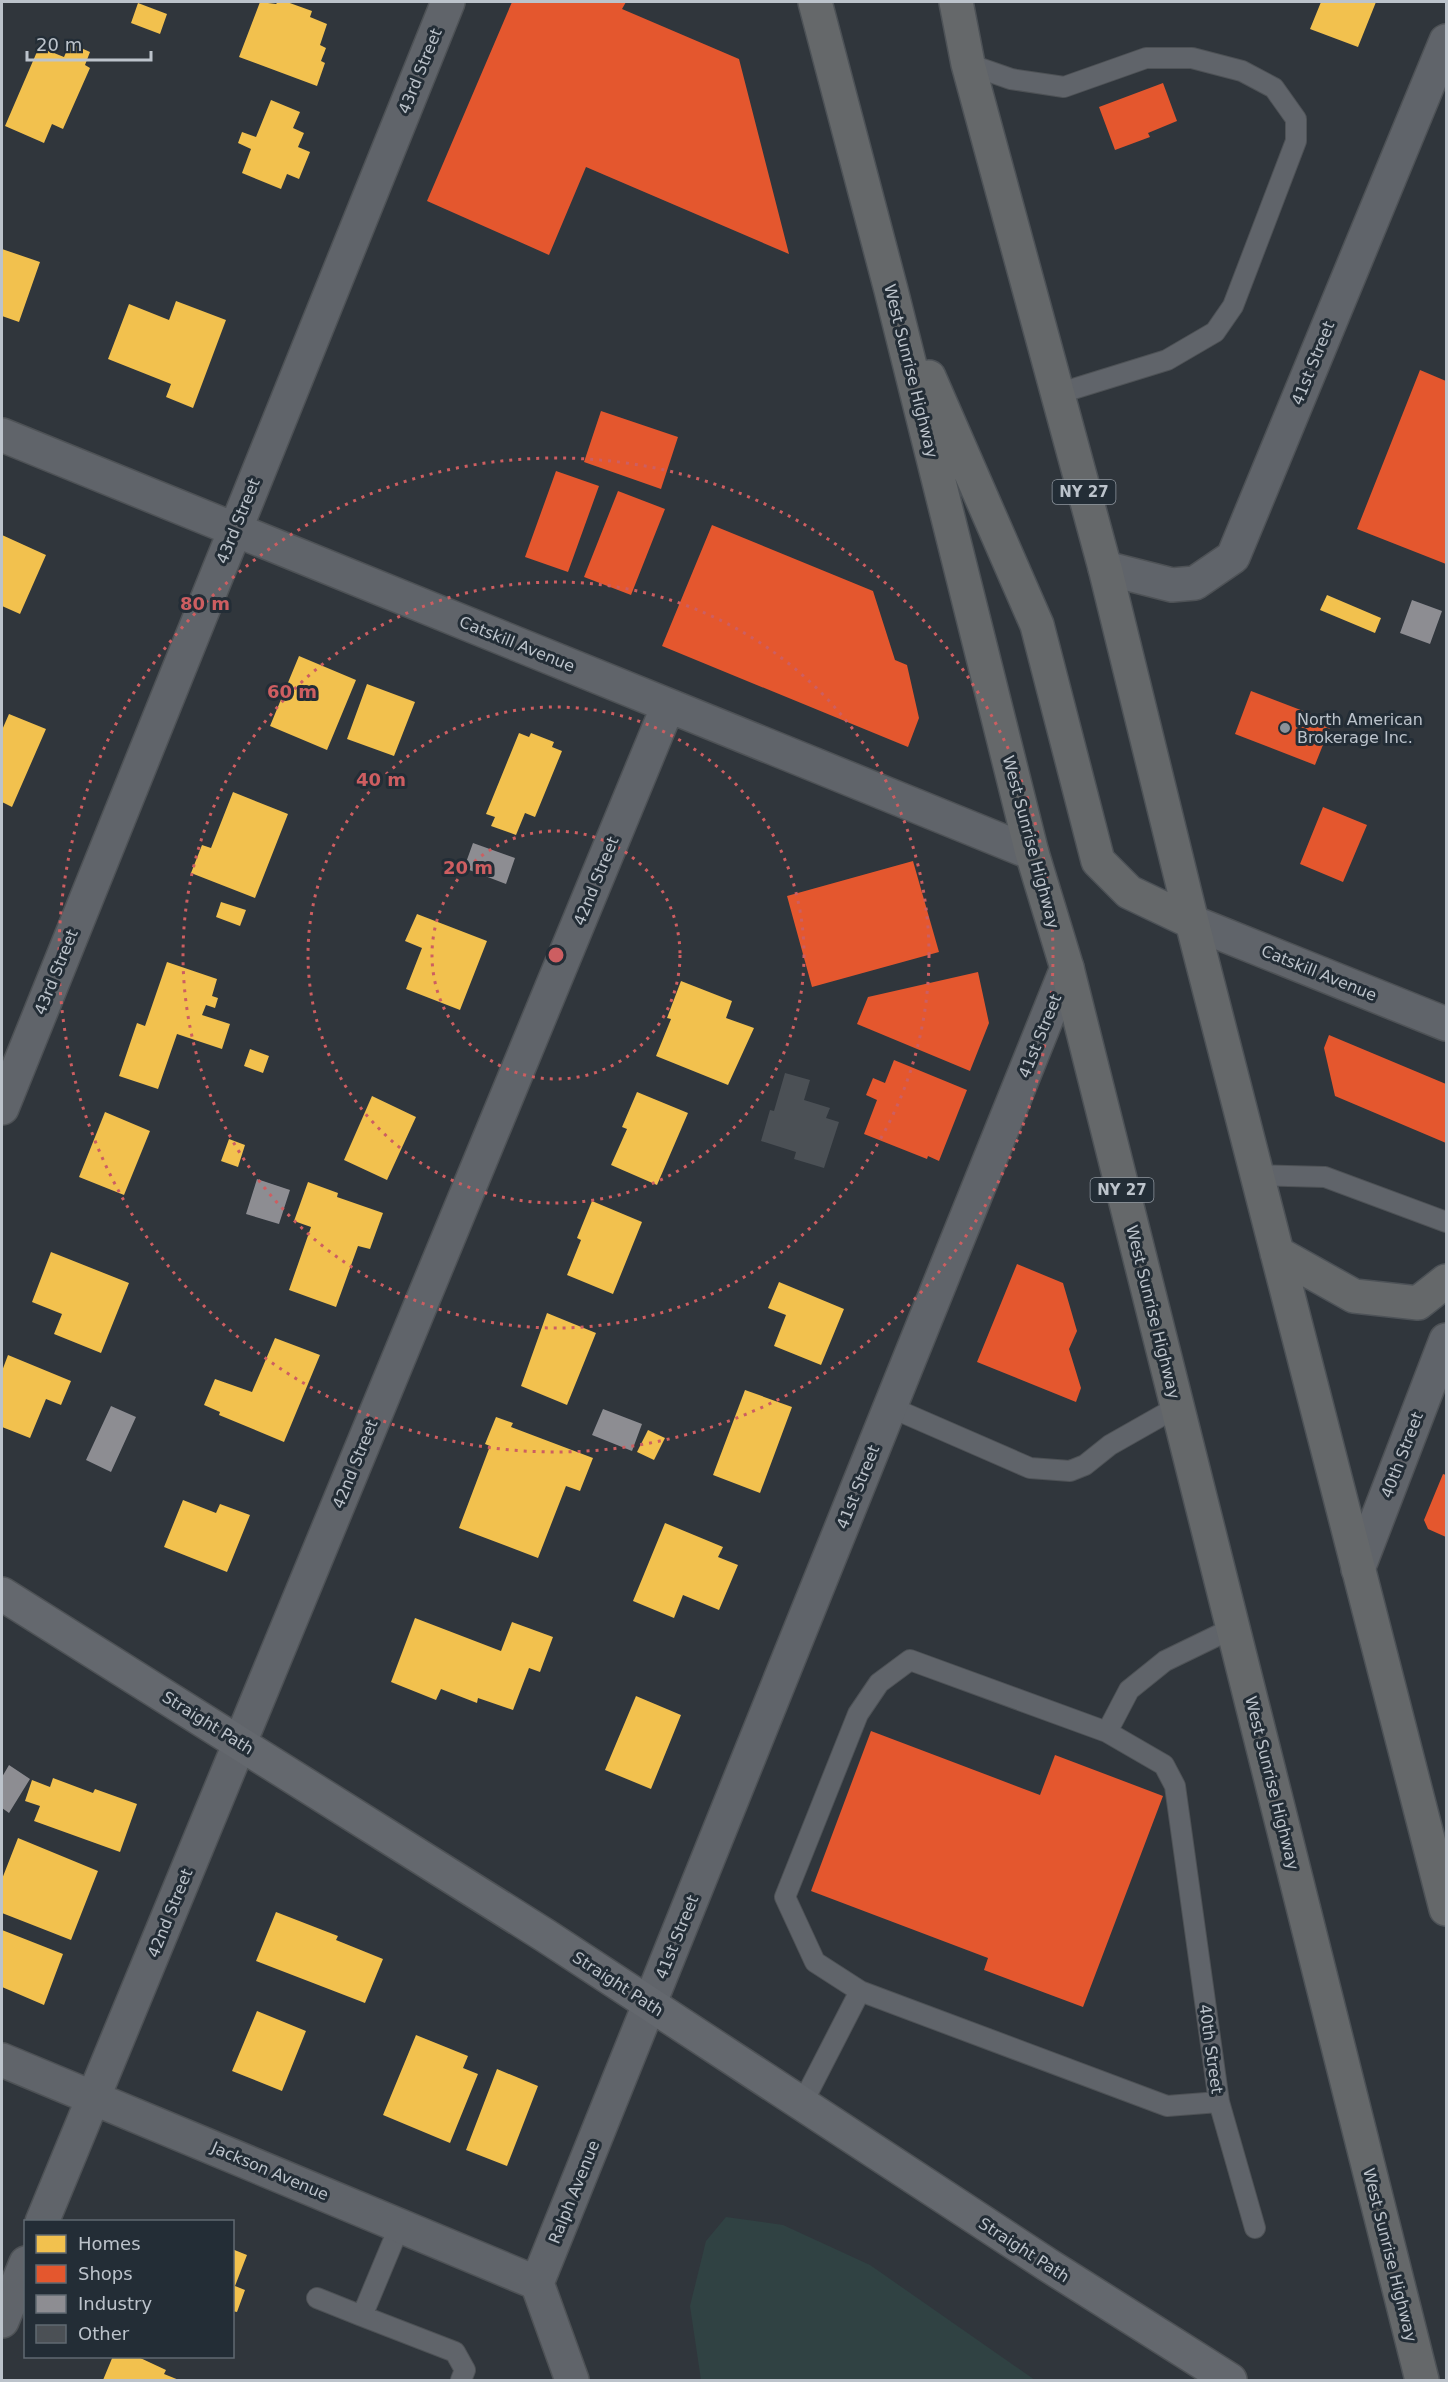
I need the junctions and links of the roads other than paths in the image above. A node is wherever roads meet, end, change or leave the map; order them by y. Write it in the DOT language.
graph roads {
  1 [pos="448,2"];
  2 [pos="814,2"];
  3 [pos="956,2"];
  4 [pos="1446,41"];
  5 [pos="968,63"];
  6 [pos="891,290"];
  7 [pos="1057,394"];
  8 [pos="2,435"];
  9 [pos="235,530"];
  10 [pos="1105,568"];
  11 [pos="668,706"];
  12 [pos="1032,853"];
  13 [pos="1192,922"];
  14 [pos="1067,968"];
  15 [pos="1446,1024"];
  16 [pos="2,1108"];
  17 [pos="1257,1175"];
  18 [pos="1446,1222"];
  19 [pos="1277,1253"];
  20 [pos="1446,1281"];
  21 [pos="1446,1340"];
  22 [pos="890,1407"];
  23 [pos="1177,1407"];
  24 [pos="1358,1569"];
  25 [pos="2,1594"];
  26 [pos="1233,1628"];
  27 [pos="1107,1732"];
  28 [pos="240,1743"];
  29 [pos="1446,1909"];
  30 [pos="860,1991"];
  31 [pos="650,2005"];
  32 [pos="2,2060"];
  33 [pos="94,2097"];
  34 [pos="1219,2102"];
  35 [pos="802,2104"];
  36 [pos="43,2220"];
  37 [pos="400,2225"];
  38 [pos="1255,2228"];
  39 [pos="24,2268"];
  40 [pos="537,2283"];
  41 [pos="317,2298"];
  42 [pos="362,2316"];
  43 [pos="2,2321"];
  44 [pos="460,2380"];
  45 [pos="572,2380"];
  46 [pos="1230,2380"];
  47 [pos="1422,2380"];
  1 -- 9 [label="street, 43rd Street"];
  2 -- 6 [label="highway, West Sunrise Highway / NY 27"];
  3 -- 5 [label="highway, NY 27"];
  4 -- 10 [label="street, 41st Street"];
  5 -- 7 [label="highway, NY 27"];
  5 -- 7 [label="lane"];
  6 -- 12 [label="highway, West Sunrise Highway / NY 27"];
  6 -- 13 [label="highway"];
  7 -- 10 [label="highway, NY 27"];
  8 -- 9 [label="street, Catskill Avenue"];
  9 -- 11 [label="street, Catskill Avenue"];
  9 -- 16 [label="street, 43rd Street"];
  10 -- 13 [label="highway, NY 27"];
  11 -- 12 [label="street, Catskill Avenue"];
  11 -- 28 [label="street, 42nd Street"];
  12 -- 14 [label="highway, West Sunrise Highway / NY 27"];
  13 -- 15 [label="street, Catskill Avenue"];
  13 -- 17 [label="highway, NY 27"];
  14 -- 22 [label="street, 41st Street"];
  14 -- 23 [label="highway, West Sunrise Highway / NY 27"];
  17 -- 18 [label="lane"];
  17 -- 19 [label="highway, NY 27"];
  19 -- 20 [label="highway"];
  19 -- 24 [label="highway, NY 27"];
  21 -- 24 [label="street, 40th Street"];
  22 -- 23 [label="lane"];
  22 -- 31 [label="street, 41st Street"];
  23 -- 26 [label="highway, West Sunrise Highway / NY 27"];
  24 -- 29 [label="highway, NY 27"];
  25 -- 28 [label="main road, Straight Path"];
  26 -- 27 [label="lane"];
  26 -- 47 [label="highway, West Sunrise Highway / NY 27"];
  27 -- 30 [label="lane, 40th Street"];
  27 -- 34 [label="lane, 40th Street"];
  28 -- 31 [label="main road, Straight Path"];
  28 -- 33 [label="street, 42nd Street"];
  30 -- 34 [label="lane, 40th Street"];
  30 -- 35 [label="lane"];
  31 -- 35 [label="main road, Straight Path"];
  31 -- 40 [label="street, Ralph Avenue"];
  32 -- 33 [label="street, Jackson Avenue"];
  33 -- 36 [label="street, 42nd Street"];
  33 -- 37 [label="street, Jackson Avenue"];
  34 -- 38 [label="lane"];
  35 -- 46 [label="main road, Straight Path"];
  37 -- 40 [label="street, Jackson Avenue"];
  37 -- 42 [label="lane"];
  39 -- 43 [label="street"];
  40 -- 45 [label="street"];
  41 -- 42 [label="lane"];
  42 -- 44 [label="lane"];
}
